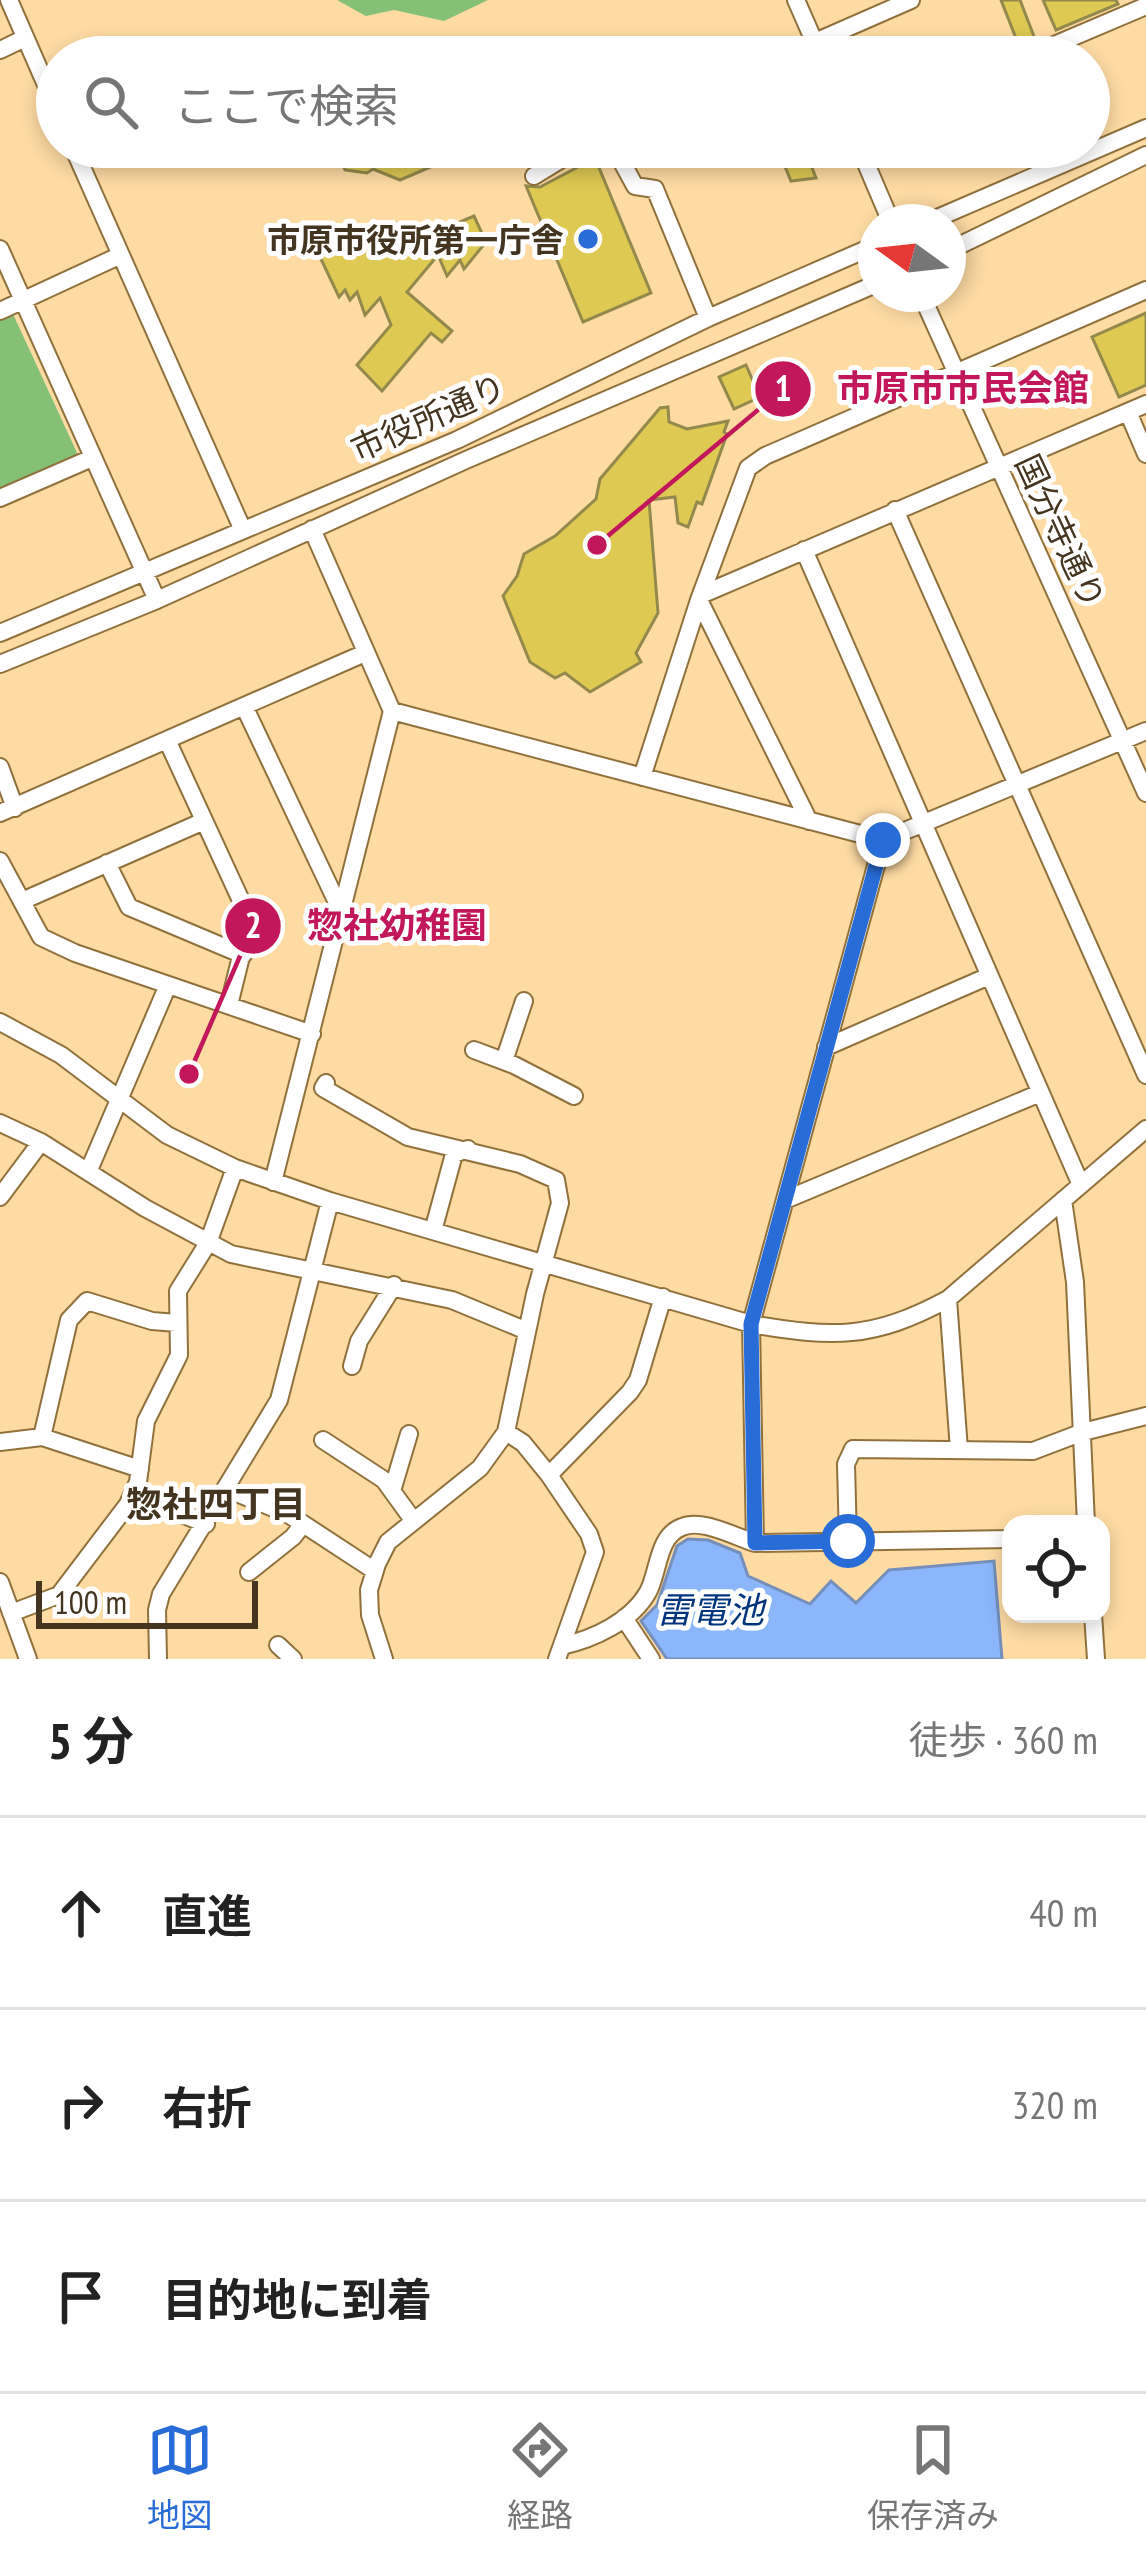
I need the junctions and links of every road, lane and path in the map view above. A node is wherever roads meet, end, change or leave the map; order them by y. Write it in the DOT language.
graph roads {
  1 [pos="9,0"];
  2 [pos="796,0"];
  3 [pos="910,0"];
  4 [pos="1146,6"];
  5 [pos="812,36"];
  6 [pos="844,36"];
  7 [pos="1075,36"];
  8 [pos="26,38"];
  9 [pos="0,50"];
  10 [pos="36,61"];
  11 [pos="1146,128"];
  12 [pos="1110,144"];
  13 [pos="1146,154"];
  14 [pos="83,168"];
  15 [pos="547,168"];
  16 [pos="625,168"];
  17 [pos="868,168"];
  18 [pos="1053,168"];
  19 [pos="534,176"];
  20 [pos="883,204"];
  21 [pos="966,206"];
  22 [pos="966,242"];
  23 [pos="0,248"];
  24 [pos="858,253"];
  25 [pos="121,255"];
  26 [pos="1146,290"];
  27 [pos="858,292"];
  28 [pos="23,301"];
  29 [pos="0,311"];
  30 [pos="928,312"];
  31 [pos="708,318"];
  32 [pos="953,373"];
  33 [pos="1146,404"];
  34 [pos="1128,412"];
  35 [pos="1146,454"];
  36 [pos="92,458"];
  37 [pos="998,465"];
  38 [pos="0,498"];
  39 [pos="895,510"];
  40 [pos="242,528"];
  41 [pos="312,529"];
  42 [pos="804,550"];
  43 [pos="144,571"];
  44 [pos="700,598"];
  45 [pos="157,600"];
  46 [pos="0,633"];
  47 [pos="365,653"];
  48 [pos="0,664"];
  49 [pos="244,706"];
  50 [pos="392,711"];
  51 [pos="1146,731"];
  52 [pos="167,740"];
  53 [pos="1124,741"];
  54 [pos="0,767"];
  55 [pos="642,777"];
  56 [pos="1016,785"];
  57 [pos="1146,793"];
  58 [pos="8,810"];
  59 [pos="204,821"];
  60 [pos="809,821"];
  61 [pos="922,824"];
  62 [pos="883,840"];
  63 [pos="0,861"];
  64 [pos="106,863"];
  65 [pos="22,901"];
  66 [pos="343,915"];
  67 [pos="243,955"];
  68 [pos="989,976"];
  69 [pos="168,985"];
  70 [pos="524,1001"];
  71 [pos="229,1005"];
  72 [pos="0,1022"];
  73 [pos="312,1034"];
  74 [pos="826,1047"];
  75 [pos="474,1050"];
  76 [pos="504,1061"];
  77 [pos="1146,1075"];
  78 [pos="326,1083"];
  79 [pos="1040,1093"];
  80 [pos="574,1096"];
  81 [pos="117,1101"];
  82 [pos="0,1124"];
  83 [pos="1146,1129"];
  84 [pos="41,1142"];
  85 [pos="467,1149"];
  86 [pos="235,1168"];
  87 [pos="89,1170"];
  88 [pos="273,1182"];
  89 [pos="1081,1185"];
  90 [pos="0,1197"];
  91 [pos="784,1200"];
  92 [pos="330,1201"];
  93 [pos="1063,1201"];
  94 [pos="433,1231"];
  95 [pos="208,1244"];
  96 [pos="543,1264"];
  97 [pos="314,1272"];
  98 [pos="394,1286"];
  99 [pos="663,1297"];
  100 [pos="948,1299"];
  101 [pos="177,1323"];
  102 [pos="751,1324"];
  103 [pos="527,1331"];
  104 [pos="352,1366"];
  105 [pos="1146,1416"];
  106 [pos="506,1432"];
  107 [pos="1083,1432"];
  108 [pos="409,1434"];
  109 [pos="42,1437"];
  110 [pos="323,1440"];
  111 [pos="0,1442"];
  112 [pos="959,1450"];
  113 [pos="140,1469"];
  114 [pos="549,1475"];
  115 [pos="227,1489"];
  116 [pos="392,1491"];
  117 [pos="133,1494"];
  118 [pos="1087,1515"];
  119 [pos="412,1520"];
  120 [pos="206,1524"];
  121 [pos="303,1524"];
  122 [pos="1002,1539"];
  123 [pos="848,1541"];
  124 [pos="755,1543"];
  125 [pos="375,1571"];
  126 [pos="249,1573"];
  127 [pos="0,1582"];
  128 [pos="11,1613"];
  129 [pos="624,1618"];
  130 [pos="1094,1623"];
  131 [pos="0,1642"];
  132 [pos="278,1646"];
  133 [pos="25,1651"];
  134 [pos="559,1652"];
  135 [pos="158,1659"];
  136 [pos="292,1659"];
  137 [pos="384,1659"];
  138 [pos="651,1659"];
  139 [pos="1096,1659"];
  1 -- 8 [label="street"];
  2 -- 5 [label="street"];
  3 -- 6 [label="street"];
  4 -- 7 [label="street"];
  8 -- 9 [label="street"];
  8 -- 10 [label="street"];
  11 -- 12 [label="street"];
  13 -- 22 [label="street"];
  14 -- 25 [label="street"];
  15 -- 19 [label="street"];
  16 -- 31 [label="street"];
  17 -- 20 [label="street"];
  18 -- 21 [label="street"];
  23 -- 28 [label="street"];
  24 -- 31 [label="street, 市役所通り"];
  25 -- 28 [label="street"];
  25 -- 40 [label="street"];
  26 -- 32 [label="street"];
  27 -- 41 [label="street, 市役所通り"];
  28 -- 29 [label="street"];
  28 -- 36 [label="street"];
  30 -- 32 [label="street, 国分寺通り"];
  31 -- 40 [label="street, 市役所通り"];
  32 -- 37 [label="street, 国分寺通り"];
  32 -- 44 [label="street"];
  33 -- 34 [label="street"];
  34 -- 35 [label="street"];
  34 -- 37 [label="street"];
  36 -- 38 [label="street"];
  36 -- 43 [label="street"];
  37 -- 39 [label="street"];
  37 -- 53 [label="street, 国分寺通り"];
  39 -- 42 [label="street"];
  39 -- 56 [label="street"];
  40 -- 43 [label="street, 市役所通り"];
  41 -- 45 [label="street, 市役所通り"];
  41 -- 47 [label="street"];
  42 -- 44 [label="street"];
  42 -- 61 [label="street"];
  43 -- 45 [label="street"];
  43 -- 46 [label="street, 市役所通り"];
  44 -- 55 [label="street"];
  44 -- 60 [label="street"];
  45 -- 48 [label="street, 市役所通り"];
  47 -- 49 [label="street"];
  47 -- 50 [label="street"];
  49 -- 52 [label="street"];
  49 -- 66 [label="street"];
  50 -- 55 [label="street"];
  50 -- 66 [label="street"];
  51 -- 53 [label="street"];
  52 -- 58 [label="street"];
  52 -- 59 [label="street"];
  53 -- 56 [label="street"];
  53 -- 57 [label="street, 国分寺通り"];
  54 -- 58 [label="street"];
  55 -- 60 [label="street"];
  56 -- 61 [label="street"];
  56 -- 77 [label="street"];
  59 -- 64 [label="street"];
  59 -- 67 [label="street"];
  60 -- 62 [label="street"];
  61 -- 62 [label="street"];
  61 -- 68 [label="street"];
  62 -- 74 [label="street"];
  63 -- 65 [label="street"];
  64 -- 65 [label="street"];
  64 -- 67 [label="street"];
  65 -- 69 [label="street"];
  66 -- 73 [label="street"];
  67 -- 71 [label="street"];
  68 -- 74 [label="street"];
  68 -- 79 [label="street"];
  69 -- 71 [label="street"];
  69 -- 81 [label="street"];
  70 -- 76 [label="street"];
  71 -- 73 [label="street"];
  72 -- 81 [label="street"];
  73 -- 88 [label="street"];
  74 -- 91 [label="street"];
  75 -- 76 [label="street"];
  76 -- 80 [label="street"];
  78 -- 85 [label="street"];
  79 -- 89 [label="street"];
  79 -- 91 [label="street"];
  81 -- 86 [label="street"];
  81 -- 87 [label="street"];
  82 -- 84 [label="street"];
  83 -- 89 [label="street"];
  84 -- 87 [label="street"];
  84 -- 90 [label="street"];
  85 -- 94 [label="street"];
  85 -- 96 [label="street"];
  86 -- 88 [label="street"];
  86 -- 95 [label="street"];
  87 -- 95 [label="street"];
  88 -- 92 [label="street"];
  89 -- 93 [label="street"];
  91 -- 102 [label="street"];
  92 -- 94 [label="street"];
  92 -- 97 [label="street"];
  93 -- 100 [label="street"];
  93 -- 107 [label="street"];
  94 -- 96 [label="street"];
  95 -- 97 [label="street"];
  95 -- 101 [label="street"];
  96 -- 99 [label="street"];
  96 -- 103 [label="street"];
  97 -- 98 [label="street"];
  97 -- 115 [label="street"];
  98 -- 103 [label="street"];
  98 -- 104 [label="street"];
  99 -- 102 [label="street"];
  99 -- 114 [label="street"];
  100 -- 102 [label="street"];
  100 -- 112 [label="street"];
  101 -- 109 [label="street"];
  101 -- 113 [label="street"];
  102 -- 124 [label="street"];
  103 -- 106 [label="street"];
  105 -- 107 [label="street"];
  106 -- 114 [label="street"];
  106 -- 119 [label="street"];
  107 -- 112 [label="street"];
  107 -- 118 [label="street"];
  108 -- 116 [label="street"];
  109 -- 111 [label="street"];
  109 -- 113 [label="street"];
  110 -- 116 [label="street"];
  112 -- 123 [label="street"];
  113 -- 117 [label="street"];
  114 -- 134 [label="street"];
  115 -- 120 [label="street"];
  115 -- 121 [label="street"];
  116 -- 119 [label="street"];
  117 -- 120 [label="street"];
  117 -- 128 [label="street"];
  119 -- 125 [label="street"];
  120 -- 135 [label="street"];
  121 -- 125 [label="street"];
  121 -- 126 [label="street"];
  122 -- 123 [label="street"];
  123 -- 124 [label="street"];
  124 -- 129 [label="street"];
  125 -- 137 [label="street"];
  127 -- 128 [label="street"];
  128 -- 133 [label="street"];
  129 -- 134 [label="street"];
  129 -- 138 [label="street"];
  130 -- 139 [label="street"];
  131 -- 133 [label="street"];
  132 -- 136 [label="street"];
}
